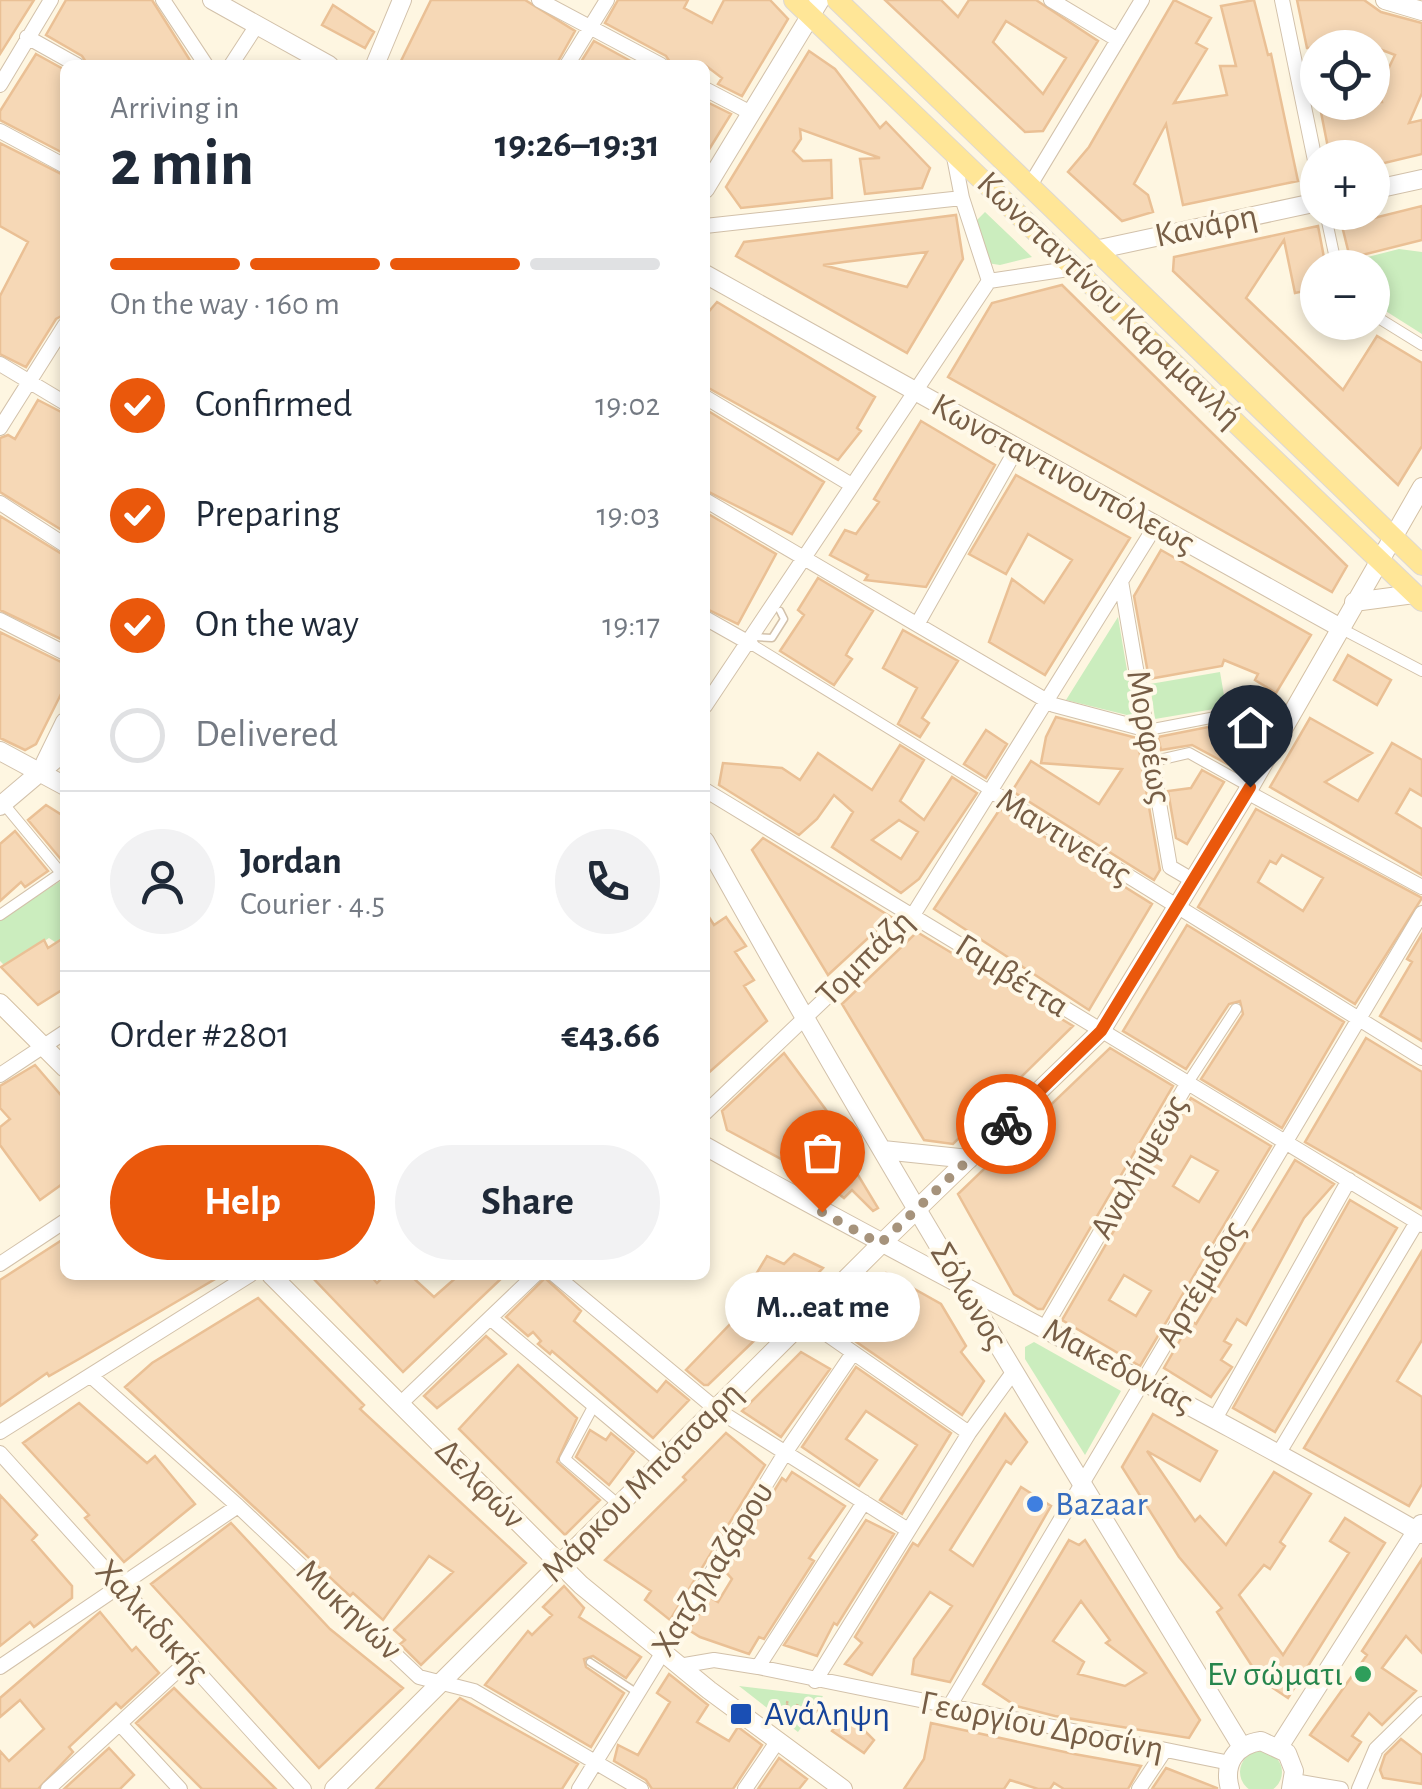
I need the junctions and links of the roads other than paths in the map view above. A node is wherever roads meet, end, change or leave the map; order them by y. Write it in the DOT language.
graph roads {
  1 [pos="50,0"];
  2 [pos="163,0"];
  3 [pos="212,0"];
  4 [pos="402,0"];
  5 [pos="540,0"];
  6 [pos="606,0"];
  7 [pos="794,0"];
  8 [pos="837,0"];
  9 [pos="1052,0"];
  10 [pos="1142,0"];
  11 [pos="1282,0"];
  12 [pos="1385,0"];
  13 [pos="815,8"];
  14 [pos="1422,12"];
  15 [pos="257,25"];
  16 [pos="590,27"];
  17 [pos="27,38"];
  18 [pos="1118,40"];
  19 [pos="68,60"];
  20 [pos="203,60"];
  21 [pos="234,60"];
  22 [pos="320,60"];
  23 [pos="377,60"];
  24 [pos="570,60"];
  25 [pos="652,60"];
  26 [pos="0,85"];
  27 [pos="710,91"];
  28 [pos="751,113"];
  29 [pos="0,131"];
  30 [pos="1311,140"];
  31 [pos="952,151"];
  32 [pos="60,163"];
  33 [pos="1422,179"];
  34 [pos="710,182"];
  35 [pos="1390,186"];
  36 [pos="1029,187"];
  37 [pos="962,198"];
  38 [pos="1300,206"];
  39 [pos="710,225"];
  40 [pos="1095,250"];
  41 [pos="1074,268"];
  42 [pos="710,277"];
  43 [pos="989,281"];
  44 [pos="1390,325"];
  45 [pos="60,332"];
  46 [pos="1422,345"];
  47 [pos="0,364"];
  48 [pos="29,382"];
  49 [pos="918,393"];
  50 [pos="60,400"];
  51 [pos="710,400"];
  52 [pos="0,428"];
  53 [pos="1017,448"];
  54 [pos="850,484"];
  55 [pos="1422,487"];
  56 [pos="0,503"];
  57 [pos="710,503"];
  58 [pos="1156,525"];
  59 [pos="1392,538"];
  60 [pos="60,542"];
  61 [pos="805,556"];
  62 [pos="1379,559"];
  63 [pos="1422,565"];
  64 [pos="1121,582"];
  65 [pos="1418,598"];
  66 [pos="1354,602"];
  67 [pos="780,611"];
  68 [pos="0,620"];
  69 [pos="710,620"];
  70 [pos="918,623"];
  71 [pos="1339,627"];
  72 [pos="753,640"];
  73 [pos="60,650"];
  74 [pos="1422,671"];
  75 [pos="710,699"];
  76 [pos="1047,700"];
  77 [pos="1148,730"];
  78 [pos="60,732"];
  79 [pos="1275,743"];
  80 [pos="0,750"];
  81 [pos="60,756"];
  82 [pos="1154,761"];
  83 [pos="40,772"];
  84 [pos="60,783"];
  85 [pos="1249,789"];
  86 [pos="990,790"];
  87 [pos="710,793"];
  88 [pos="2,804"];
  89 [pos="710,849"];
  90 [pos="60,871"];
  91 [pos="60,874"];
  92 [pos="1194,881"];
  93 [pos="1422,887"];
  94 [pos="1178,908"];
  95 [pos="1422,913"];
  96 [pos="0,915"];
  97 [pos="913,915"];
  98 [pos="0,1003"];
  99 [pos="1236,1009"];
  100 [pos="804,1019"];
  101 [pos="1359,1019"];
  102 [pos="1101,1031"];
  103 [pos="60,1035"];
  104 [pos="43,1046"];
  105 [pos="1422,1058"];
  106 [pos="60,1063"];
  107 [pos="0,1074"];
  108 [pos="1187,1084"];
  109 [pos="710,1108"];
  110 [pos="1287,1140"];
  111 [pos="710,1149"];
  112 [pos="883,1150"];
  113 [pos="969,1160"];
  114 [pos="1349,1180"];
  115 [pos="918,1208"];
  116 [pos="1420,1223"];
  117 [pos="60,1225"];
  118 [pos="880,1244"];
  119 [pos="0,1264"];
  120 [pos="242,1280"];
  121 [pos="276,1280"];
  122 [pos="530,1280"];
  123 [pos="561,1280"];
  124 [pos="960,1282"];
  125 [pos="490,1318"];
  126 [pos="806,1319"];
  127 [pos="1046,1328"];
  128 [pos="854,1353"];
  129 [pos="1014,1371"];
  130 [pos="92,1377"];
  131 [pos="1144,1381"];
  132 [pos="400,1404"];
  133 [pos="594,1405"];
  134 [pos="716,1409"];
  135 [pos="1216,1417"];
  136 [pos="0,1432"];
  137 [pos="969,1433"];
  138 [pos="1280,1451"];
  139 [pos="786,1453"];
  140 [pos="0,1454"];
  141 [pos="662,1462"];
  142 [pos="1082,1484"];
  143 [pos="864,1502"];
  144 [pos="619,1505"];
  145 [pos="238,1506"];
  146 [pos="1420,1529"];
  147 [pos="908,1530"];
  148 [pos="560,1564"];
  149 [pos="118,1584"];
  150 [pos="663,1652"];
  151 [pos="188,1661"];
  152 [pos="590,1662"];
  153 [pos="679,1666"];
  154 [pos="758,1666"];
  155 [pos="0,1668"];
  156 [pos="815,1681"];
  157 [pos="440,1684"];
  158 [pos="636,1692"];
  159 [pos="1422,1704"];
  160 [pos="950,1707"];
  161 [pos="120,1724"];
  162 [pos="777,1742"];
  163 [pos="1242,1747"];
  164 [pos="1279,1747"];
  165 [pos="1164,1750"];
  166 [pos="598,1760"];
  167 [pos="1230,1762"];
  168 [pos="1293,1785"];
  169 [pos="48,1789"];
  170 [pos="180,1789"];
  171 [pos="304,1789"];
  172 [pos="334,1789"];
  173 [pos="579,1789"];
  174 [pos="641,1789"];
  175 [pos="745,1789"];
  176 [pos="843,1789"];
  177 [pos="1139,1789"];
  178 [pos="1230,1789"];
  179 [pos="1341,1789"];
  180 [pos="1358,1789"];
  1 -- 17 [label="street"];
  2 -- 20 [label="street"];
  3 -- 15 [label="street"];
  4 -- 23 [label="street"];
  5 -- 16 [label="street"];
  6 -- 16 [label="street"];
  7 -- 13 [label="main road, Κωνσταντίνου Καραμανλή"];
  8 -- 36 [label="main road, Κωνσταντίνου Καραμανλή"];
  9 -- 18 [label="street"];
  10 -- 18 [label="street"];
  11 -- 30 [label="street"];
  12 -- 14 [label="street"];
  13 -- 28 [label="street"];
  13 -- 31 [label="main road, Κωνσταντίνου Καραμανλή"];
  15 -- 21 [label="street"];
  15 -- 22 [label="street"];
  16 -- 24 [label="street"];
  16 -- 25 [label="street"];
  17 -- 19 [label="street"];
  17 -- 26 [label="street"];
  18 -- 36 [label="street"];
  27 -- 28 [label="street"];
  28 -- 34 [label="street"];
  29 -- 32 [label="street"];
  31 -- 37 [label="street"];
  31 -- 41 [label="main road, Κωνσταντίνου Καραμανλή"];
  33 -- 35 [label="street"];
  36 -- 40 [label="main road, Κωνσταντίνου Καραμανλή"];
  37 -- 39 [label="street"];
  37 -- 43 [label="street"];
  38 -- 40 [label="street, Κανάρη"];
  40 -- 59 [label="main road, Κωνσταντίνου Καραμανλή"];
  41 -- 43 [label="street"];
  41 -- 62 [label="main road, Κωνσταντίνου Καραμανλή"];
  42 -- 49 [label="street, Κωνσταντινουπόλεως"];
  43 -- 49 [label="street"];
  44 -- 46 [label="street"];
  45 -- 48 [label="street"];
  47 -- 48 [label="street"];
  48 -- 50 [label="street"];
  48 -- 52 [label="street"];
  49 -- 53 [label="street, Κωνσταντινουπόλεως"];
  49 -- 54 [label="street"];
  51 -- 54 [label="street"];
  53 -- 58 [label="street, Κωνσταντινουπόλεως"];
  53 -- 70 [label="street"];
  54 -- 61 [label="street"];
  55 -- 59 [label="street, Μάρκου Μπότσαρη"];
  56 -- 60 [label="street"];
  57 -- 61 [label="street"];
  58 -- 64 [label="street, Τομπάζη"];
  58 -- 71 [label="street, Κωνσταντινουπόλεως"];
  59 -- 62 [label="street, Μάρκου Μπότσαρη"];
  59 -- 63 [label="main road, Κωνσταντίνου Καραμανλή"];
  61 -- 70 [label="street"];
  61 -- 72 [label="street"];
  62 -- 65 [label="main road, Κωνσταντίνου Καραμανλή"];
  62 -- 66 [label="street, Μάρκου Μπότσαρη"];
  64 -- 76 [label="street, Τομπάζη"];
  64 -- 77 [label="street, Μορφέως"];
  65 -- 66 [label="street"];
  66 -- 71 [label="street, Μάρκου Μπότσαρη"];
  67 -- 72 [label="lane"];
  68 -- 73 [label="street"];
  69 -- 72 [label="street, Μαντινείας"];
  70 -- 76 [label="street"];
  71 -- 74 [label="street, Κωνσταντινουπόλεως"];
  71 -- 79 [label="street, Μάρκου Μπότσαρη"];
  72 -- 75 [label="street"];
  72 -- 86 [label="street, Μαντινείας"];
  76 -- 77 [label="street"];
  76 -- 86 [label="street, Τομπάζη"];
  77 -- 79 [label="street"];
  77 -- 82 [label="street, Μορφέως"];
  78 -- 83 [label="street"];
  79 -- 85 [label="street, Μάρκου Μπότσαρη"];
  80 -- 83 [label="street"];
  81 -- 83 [label="street"];
  82 -- 85 [label="street"];
  82 -- 92 [label="street, Μορφέως"];
  83 -- 84 [label="street"];
  83 -- 88 [label="street"];
  85 -- 92 [label="street, Μάρκου Μπότσαρη"];
  85 -- 93 [label="street"];
  86 -- 94 [label="street, Μαντινείας"];
  86 -- 97 [label="street, Τομπάζη"];
  87 -- 97 [label="street, Γαμβέττα"];
  88 -- 90 [label="street"];
  89 -- 100 [label="street, Σόλωνος"];
  91 -- 96 [label="street"];
  92 -- 94 [label="street, Μάρκου Μπότσαρη"];
  94 -- 101 [label="street, Μαντινείας"];
  94 -- 102 [label="street, Μάρκου Μπότσαρη"];
  95 -- 101 [label="street, Αρτέμιδος"];
  97 -- 100 [label="street, Τομπάζη"];
  97 -- 102 [label="street, Γαμβέττα"];
  98 -- 104 [label="street"];
  99 -- 108 [label="street, Αναλήψεως"];
  100 -- 109 [label="street, Τομπάζη"];
  100 -- 112 [label="street, Σόλωνος"];
  101 -- 105 [label="street, Μαντινείας"];
  101 -- 110 [label="street, Αρτέμιδος"];
  102 -- 108 [label="street, Γαμβέττα"];
  102 -- 113 [label="street, Μάρκου Μπότσαρη"];
  103 -- 104 [label="street"];
  104 -- 106 [label="street"];
  104 -- 107 [label="street"];
  108 -- 110 [label="street, Γαμβέττα"];
  108 -- 127 [label="street, Αναλήψεως"];
  110 -- 114 [label="street, Γαμβέττα"];
  110 -- 131 [label="street, Αρτέμιδος"];
  111 -- 118 [label="street, Μακεδονίας"];
  112 -- 113 [label="street"];
  112 -- 115 [label="street, Σόλωνος"];
  113 -- 115 [label="street, Μάρκου Μπότσαρη"];
  114 -- 116 [label="street, Γαμβέττα"];
  114 -- 135 [label="street"];
  115 -- 118 [label="street, Μάρκου Μπότσαρη"];
  115 -- 124 [label="street, Σόλωνος"];
  116 -- 138 [label="street"];
  117 -- 119 [label="street"];
  118 -- 124 [label="street, Μακεδονίας"];
  118 -- 126 [label="street, Μάρκου Μπότσαρη"];
  120 -- 130 [label="street"];
  121 -- 132 [label="street, Δελφών"];
  122 -- 125 [label="street"];
  123 -- 134 [label="street"];
  124 -- 127 [label="street, Μακεδονίας"];
  124 -- 129 [label="street, Σόλωνος"];
  125 -- 132 [label="street"];
  125 -- 133 [label="street"];
  126 -- 128 [label="street"];
  126 -- 134 [label="street, Μάρκου Μπότσαρη"];
  127 -- 131 [label="street, Μακεδονίας"];
  128 -- 137 [label="street"];
  128 -- 139 [label="street, Χατζηλαζάρου"];
  129 -- 137 [label="street"];
  129 -- 142 [label="street, Σόλωνος"];
  130 -- 136 [label="street"];
  130 -- 145 [label="street, Μυκηνών"];
  131 -- 135 [label="street, Μακεδονίας"];
  131 -- 142 [label="street, Αρτέμιδος"];
  132 -- 148 [label="street, Δελφών"];
  133 -- 141 [label="street"];
  133 -- 144 [label="street"];
  134 -- 139 [label="street"];
  134 -- 141 [label="street, Μάρκου Μπότσαρη"];
  135 -- 138 [label="street, Μακεδονίας"];
  137 -- 147 [label="street"];
  138 -- 146 [label="street, Μακεδονίας"];
  139 -- 143 [label="street"];
  139 -- 150 [label="street, Χατζηλαζάρου"];
  140 -- 149 [label="street, Χαλκιδικής"];
  141 -- 144 [label="street, Μάρκου Μπότσαρη"];
  142 -- 160 [label="street, Αρτέμιδος"];
  142 -- 163 [label="street, Σόλωνος"];
  143 -- 147 [label="street"];
  143 -- 154 [label="street"];
  144 -- 148 [label="street, Μάρκου Μπότσαρη"];
  145 -- 149 [label="street"];
  145 -- 157 [label="street, Μυκηνών"];
  146 -- 164 [label="street"];
  147 -- 156 [label="street"];
  148 -- 150 [label="street, Δελφών"];
  148 -- 157 [label="street, Μάρκου Μπότσαρη"];
  149 -- 151 [label="street, Χαλκιδικής"];
  149 -- 155 [label="street"];
  150 -- 153 [label="street, Δελφών"];
  150 -- 158 [label="street, Χατζηλαζάρου"];
  151 -- 161 [label="street"];
  151 -- 171 [label="street, Χαλκιδικής"];
  152 -- 158 [label="lane"];
  153 -- 154 [label="street, Γεωργίου Δροσίνη"];
  153 -- 162 [label="street, Δελφών"];
  154 -- 156 [label="street, Γεωργίου Δροσίνη"];
  156 -- 160 [label="street, Γεωργίου Δροσίνη"];
  157 -- 166 [label="street, Μυκηνών"];
  157 -- 172 [label="street, Μάρκου Μπότσαρη"];
  158 -- 166 [label="street, Χατζηλαζάρου"];
  159 -- 180 [label="street"];
  160 -- 165 [label="street, Γεωργίου Δροσίνη"];
  161 -- 169 [label="street"];
  161 -- 170 [label="street"];
  162 -- 175 [label="street"];
  162 -- 176 [label="street, Δελφών"];
  163 -- 164 [label="street"];
  163 -- 167 [label="street"];
  164 -- 168 [label="street"];
  165 -- 167 [label="street, Γεωργίου Δροσίνη"];
  165 -- 177 [label="street"];
  166 -- 173 [label="street, Χατζηλαζάρου"];
  166 -- 174 [label="street, Μυκηνών"];
  167 -- 178 [label="street"];
  168 -- 179 [label="street"];
}
